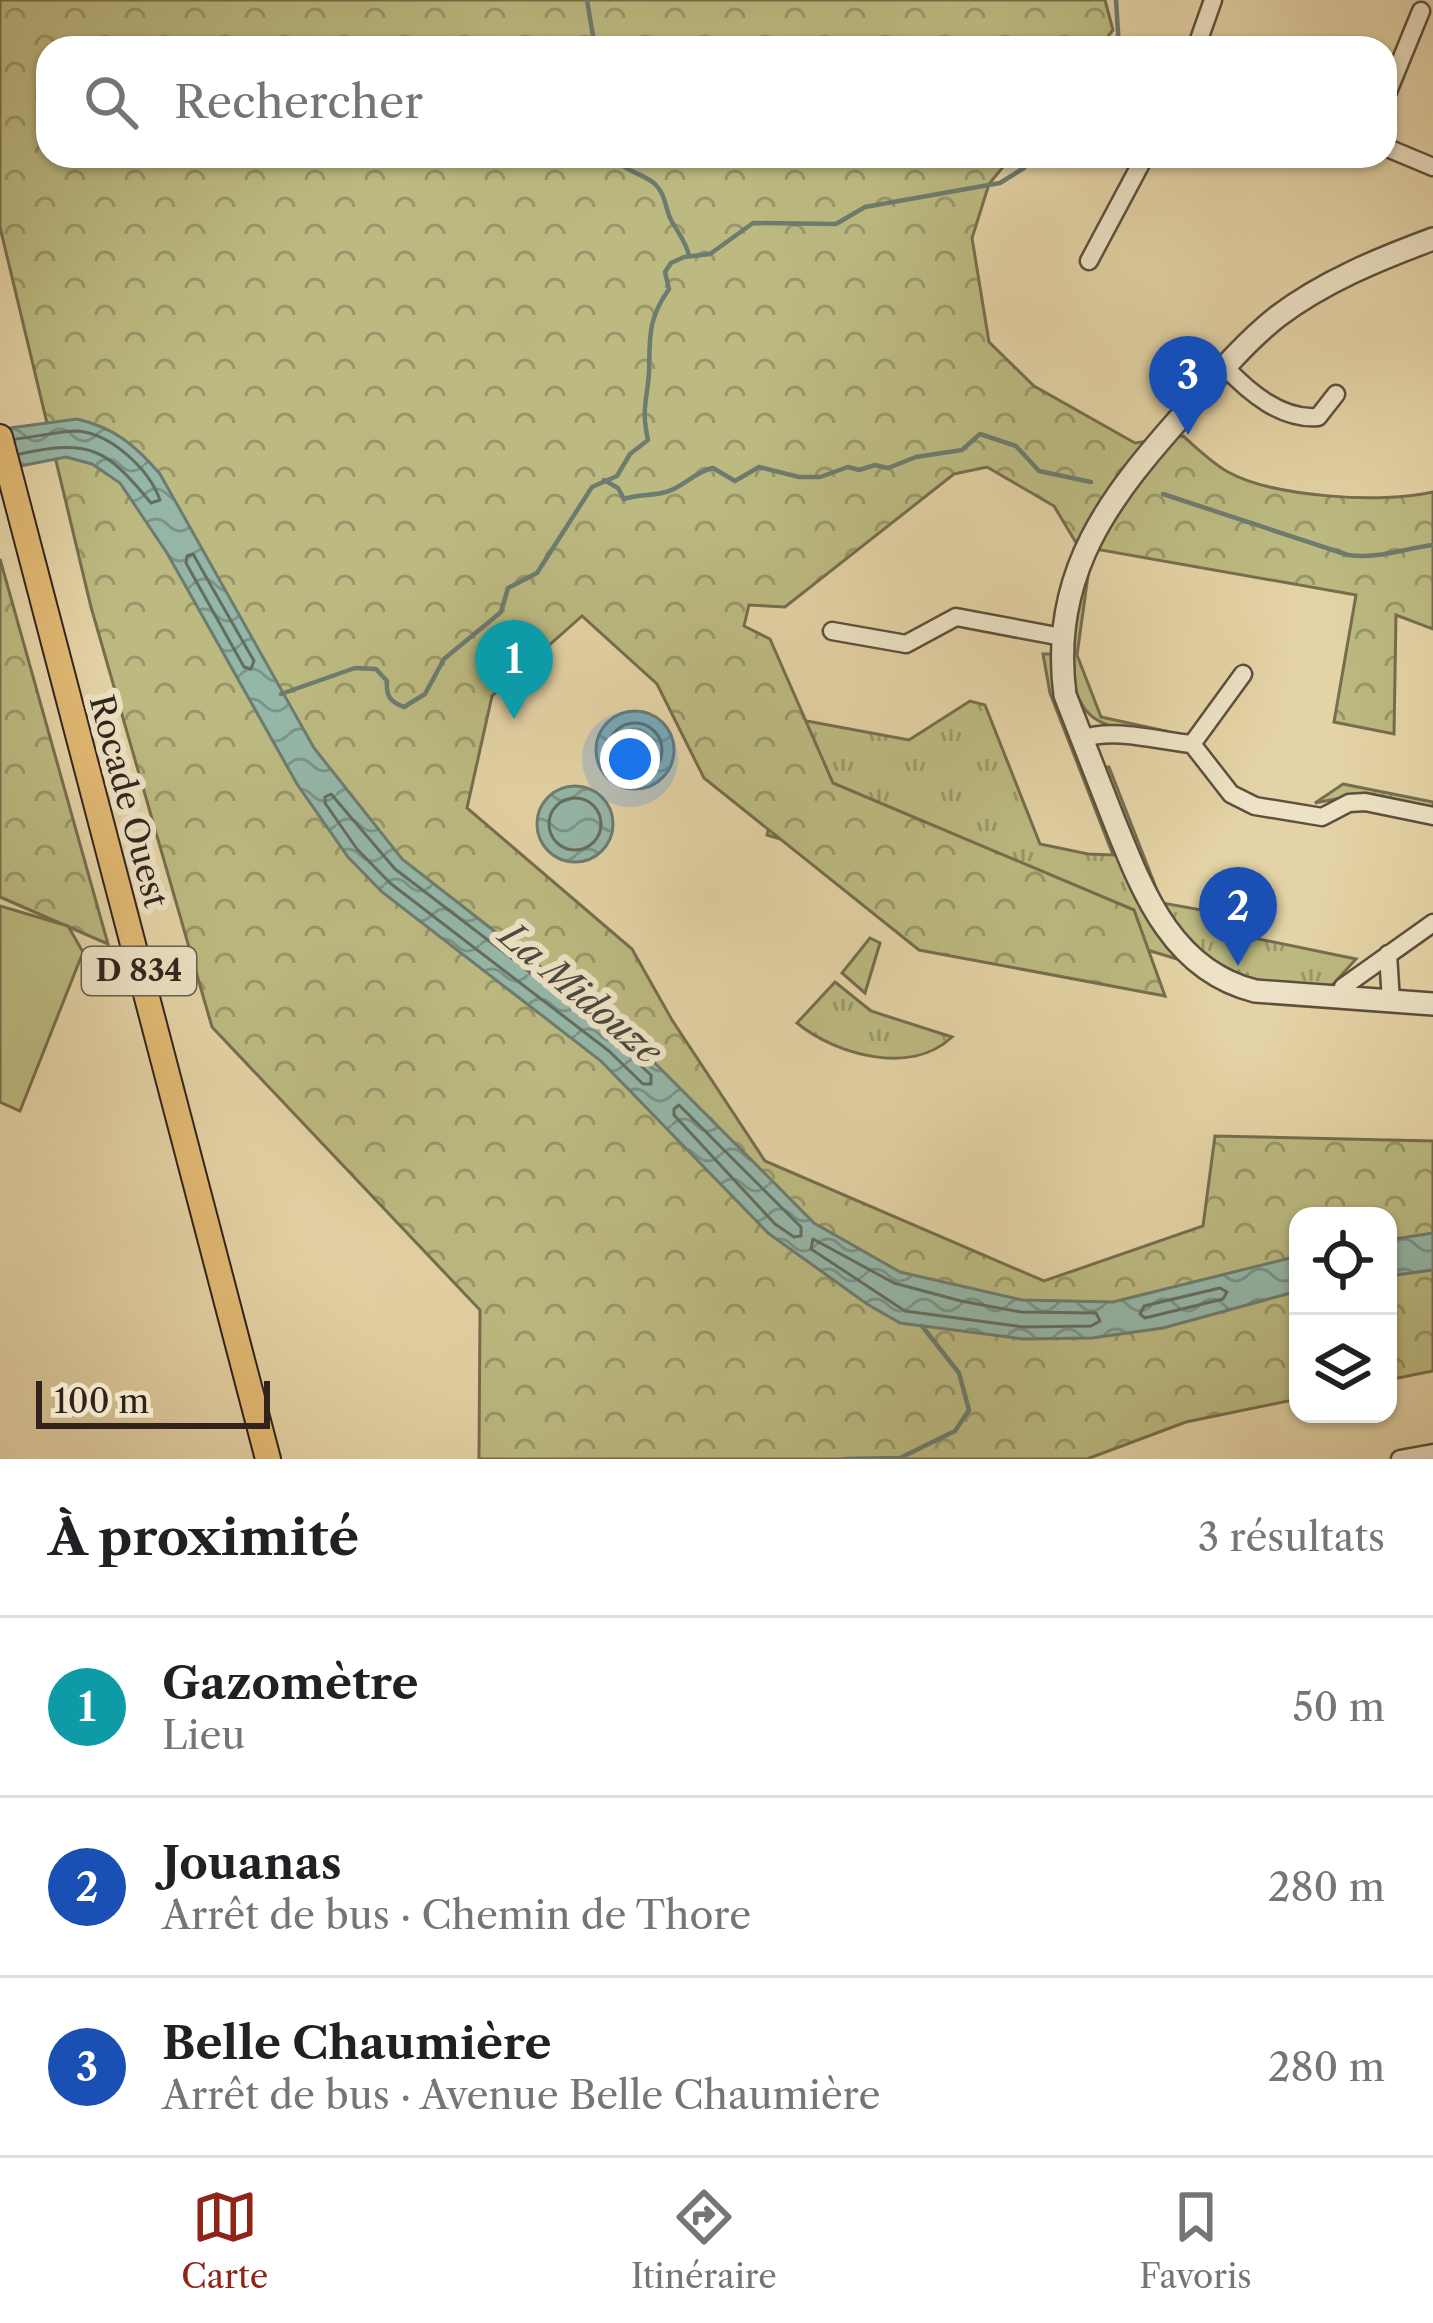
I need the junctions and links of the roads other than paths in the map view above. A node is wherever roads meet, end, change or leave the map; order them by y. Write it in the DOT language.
graph roads {
  1 [pos="1213,0"];
  2 [pos="1421,11"];
  3 [pos="1200,36"];
  4 [pos="1397,70"];
  5 [pos="1397,151"];
  6 [pos="1433,167"];
  7 [pos="1139,168"];
  8 [pos="1433,238"];
  9 [pos="1089,261"];
  10 [pos="1225,367"];
  11 [pos="1336,394"];
  12 [pos="0,437"];
  13 [pos="832,631"];
  14 [pos="1062,638"];
  15 [pos="1243,674"];
  16 [pos="1082,739"];
  17 [pos="1192,744"];
  18 [pos="1433,816"];
  19 [pos="1433,923"];
  20 [pos="1388,955"];
  21 [pos="1339,999"];
  22 [pos="1391,1001"];
  23 [pos="1433,1004"];
  24 [pos="1433,1453"];
  25 [pos="268,1459"];
  26 [pos="1400,1459"];
  1 -- 3 [label="street"];
  2 -- 4 [label="street"];
  5 -- 6 [label="street"];
  7 -- 9 [label="street"];
  8 -- 10 [label="street"];
  10 -- 11 [label="street"];
  10 -- 14 [label="street"];
  12 -- 25 [label="main road, Rocade Ouest / D 834"];
  13 -- 14 [label="street"];
  14 -- 16 [label="street"];
  15 -- 17 [label="street"];
  16 -- 17 [label="street"];
  16 -- 21 [label="street"];
  17 -- 18 [label="street"];
  19 -- 20 [label="street"];
  20 -- 21 [label="street"];
  20 -- 22 [label="street"];
  21 -- 22 [label="street"];
  22 -- 23 [label="street"];
  24 -- 26 [label="street"];
}
